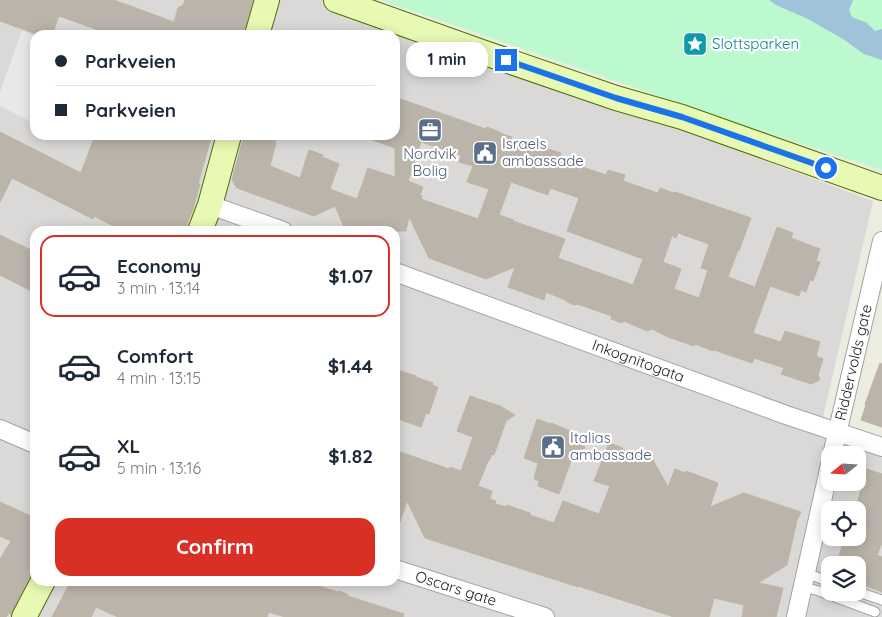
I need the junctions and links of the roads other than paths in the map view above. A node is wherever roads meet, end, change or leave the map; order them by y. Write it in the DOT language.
graph roads {
  1 [pos="267,0"];
  2 [pos="336,0"];
  3 [pos="258,30"];
  4 [pos="228,140"];
  5 [pos="882,188"];
  6 [pos="210,205"];
  7 [pos="202,226"];
  8 [pos="268,226"];
  9 [pos="882,241"];
  10 [pos="400,274"];
  11 [pos="0,429"];
  12 [pos="838,432"];
  13 [pos="30,442"];
  14 [pos="834,446"];
  15 [pos="882,448"];
  16 [pos="824,491"];
  17 [pos="400,571"];
  18 [pos="805,580"];
  19 [pos="821,581"];
  20 [pos="40,586"];
  21 [pos="866,595"];
  22 [pos="882,600"];
  23 [pos="875,612"];
  24 [pos="24,617"];
  25 [pos="544,617"];
  26 [pos="796,617"];
  1 -- 3 [label="street"];
  2 -- 5 [label="street"];
  4 -- 6 [label="street"];
  6 -- 7 [label="street"];
  6 -- 8 [label="street"];
  9 -- 12 [label="street, Riddervolds gate"];
  10 -- 12 [label="street, Inkognitogata"];
  11 -- 13 [label="street"];
  12 -- 14 [label="street, Riddervolds gate"];
  12 -- 15 [label="street, Inkognitogata"];
  16 -- 18 [label="street"];
  17 -- 25 [label="street, Oscars gate"];
  18 -- 19 [label="lane"];
  18 -- 23 [label="lane"];
  18 -- 26 [label="street"];
  20 -- 24 [label="street"];
  21 -- 22 [label="lane"];
}
